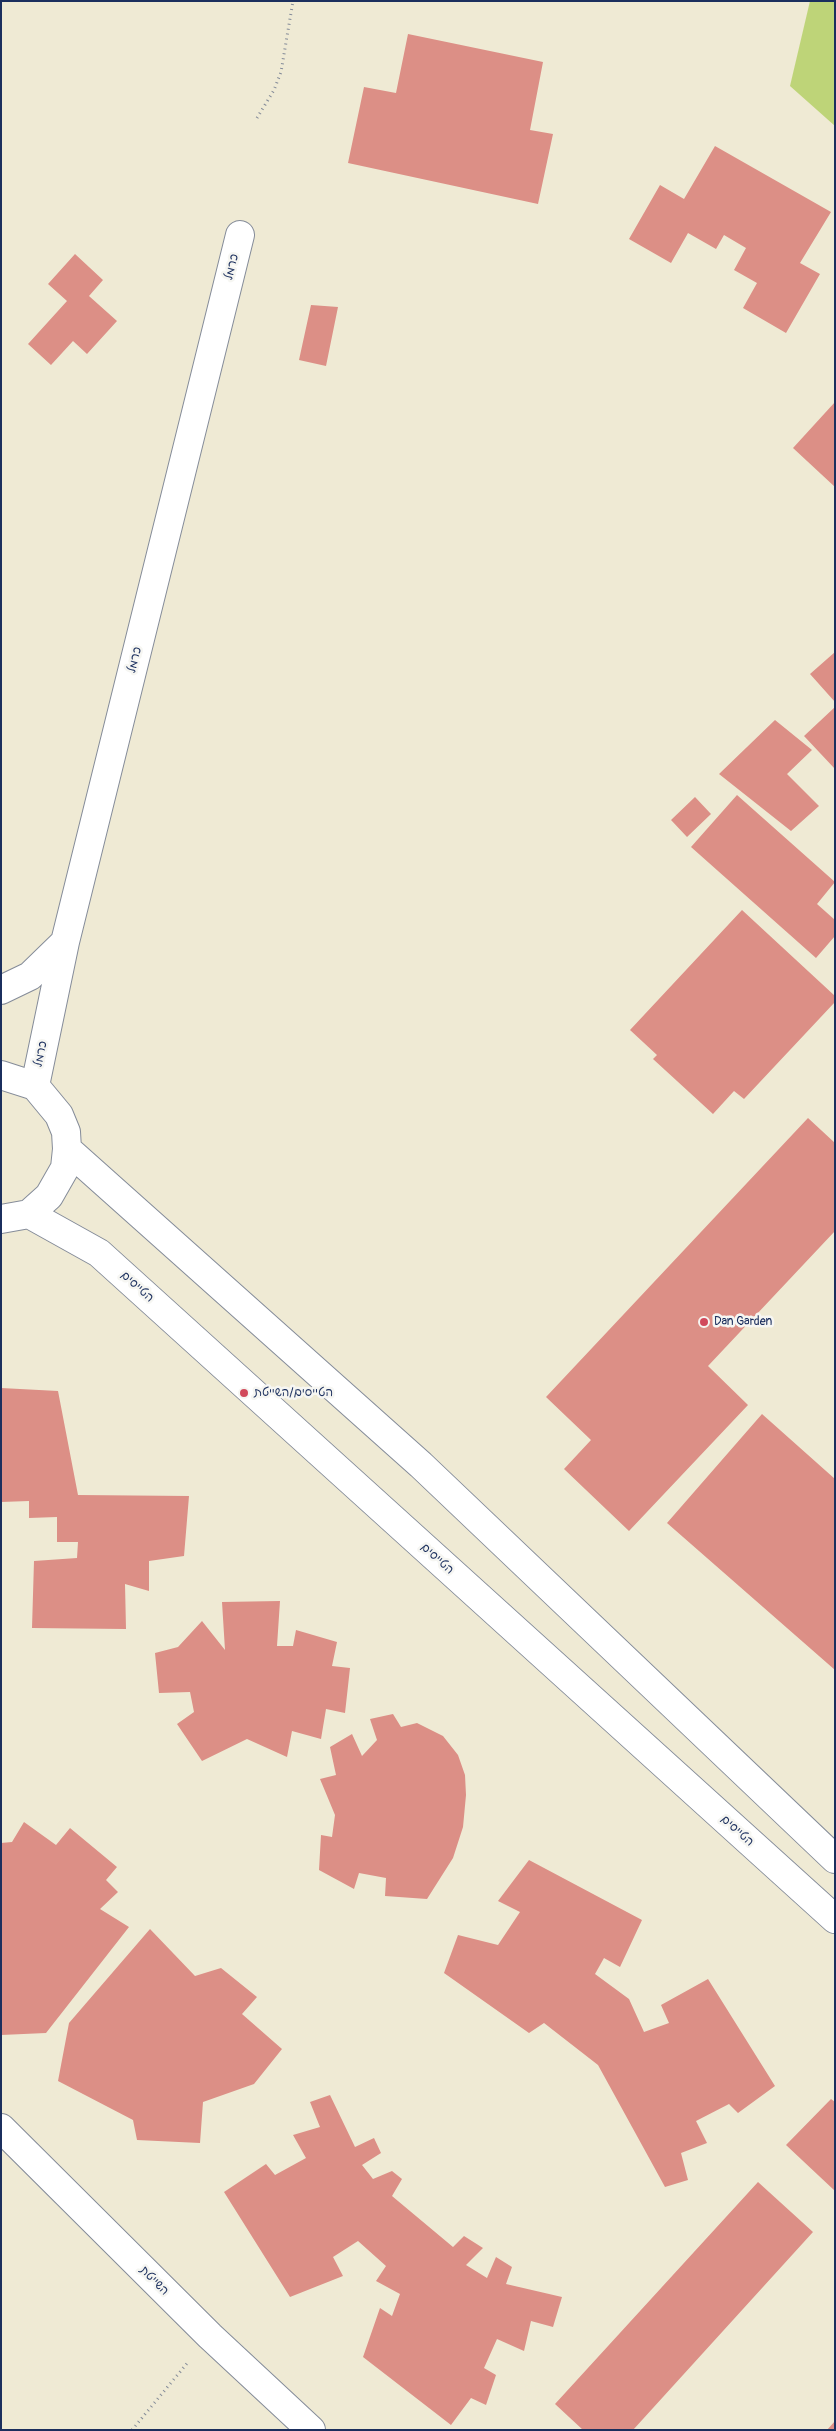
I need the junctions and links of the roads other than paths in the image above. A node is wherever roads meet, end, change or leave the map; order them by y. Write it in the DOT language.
graph roads {
  1 [pos="240,235"];
  2 [pos="65,942"];
  3 [pos="1,990"];
  4 [pos="1,1074"];
  5 [pos="34,1086"];
  6 [pos="67,1149"];
  7 [pos="29,1214"];
  8 [pos="1,1219"];
  9 [pos="835,1859"];
  10 [pos="835,1919"];
  11 [pos="1,2128"];
  12 [pos="311,2430"];
  1 -- 2 [label="street, כרמל"];
  2 -- 3 [label="street"];
  2 -- 5 [label="street, כרמל"];
  4 -- 5 [label="street"];
  5 -- 6 [label="street"];
  6 -- 7 [label="street"];
  6 -- 9 [label="street"];
  7 -- 8 [label="street"];
  7 -- 10 [label="street, הטייסים"];
  11 -- 12 [label="street, השייטת"];
}
